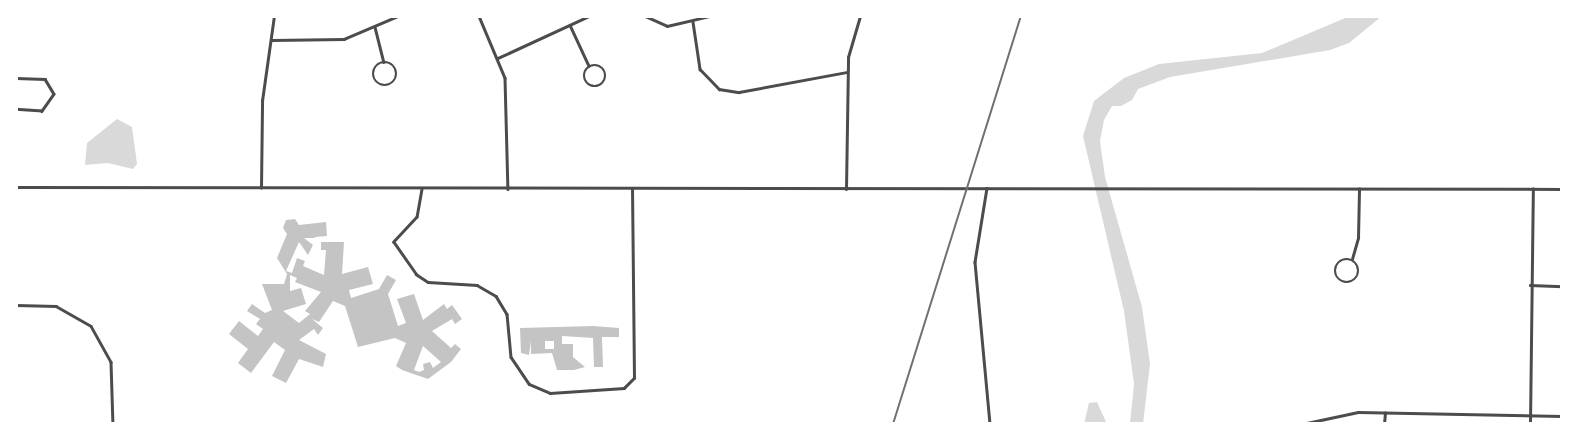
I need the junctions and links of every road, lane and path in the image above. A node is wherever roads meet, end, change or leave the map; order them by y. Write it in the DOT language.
graph roads {
  1 [pos="274,16"];
  2 [pos="398,16"];
  3 [pos="479,16"];
  4 [pos="589,16"];
  5 [pos="645,16"];
  6 [pos="710,16"];
  7 [pos="860,16"];
  8 [pos="693,22"];
  9 [pos="570,24"];
  10 [pos="375,27"];
  11 [pos="272,40"];
  12 [pos="498,58"];
  13 [pos="384,62"];
  14 [pos="590,66"];
  15 [pos="847,72"];
  16 [pos="16,78"];
  17 [pos="16,110"];
  18 [pos="16,187"];
  19 [pos="261,188"];
  20 [pos="987,188"];
  21 [pos="422,189"];
  22 [pos="508,189"];
  23 [pos="632,189"];
  24 [pos="846,189"];
  25 [pos="1359,189"];
  26 [pos="1533,189"];
  27 [pos="1562,189"];
  28 [pos="1352,260"];
  29 [pos="1530,285"];
  30 [pos="1562,286"];
  31 [pos="16,305"];
  32 [pos="1384,413"];
  33 [pos="1530,415"];
  34 [pos="1562,416"];
  35 [pos="113,424"];
  36 [pos="990,424"];
  37 [pos="1302,424"];
  38 [pos="1384,424"];
  39 [pos="1530,424"];
  1 -- 11 [label="street"];
  2 -- 10 [label="street"];
  3 -- 12 [label="street"];
  4 -- 9 [label="street"];
  5 -- 8 [label="street"];
  6 -- 8 [label="street"];
  7 -- 15 [label="street"];
  8 -- 15 [label="street"];
  9 -- 12 [label="street"];
  9 -- 14 [label="street"];
  10 -- 11 [label="street"];
  10 -- 13 [label="street"];
  11 -- 19 [label="street"];
  12 -- 22 [label="street"];
  13 -- 13 [label="street"];
  14 -- 14 [label="street"];
  15 -- 24 [label="street"];
  16 -- 17 [label="street"];
  18 -- 19 [label="street"];
  19 -- 21 [label="street"];
  20 -- 24 [label="street"];
  20 -- 25 [label="street"];
  20 -- 36 [label="street"];
  21 -- 22 [label="street"];
  21 -- 23 [label="street"];
  22 -- 23 [label="street"];
  23 -- 24 [label="street"];
  25 -- 26 [label="street"];
  25 -- 28 [label="street"];
  26 -- 27 [label="street"];
  26 -- 29 [label="street"];
  28 -- 28 [label="street"];
  29 -- 30 [label="street"];
  29 -- 33 [label="street"];
  31 -- 35 [label="street"];
  32 -- 33 [label="street"];
  32 -- 37 [label="street"];
  32 -- 38 [label="street"];
  33 -- 34 [label="street"];
  33 -- 39 [label="street"];
}
